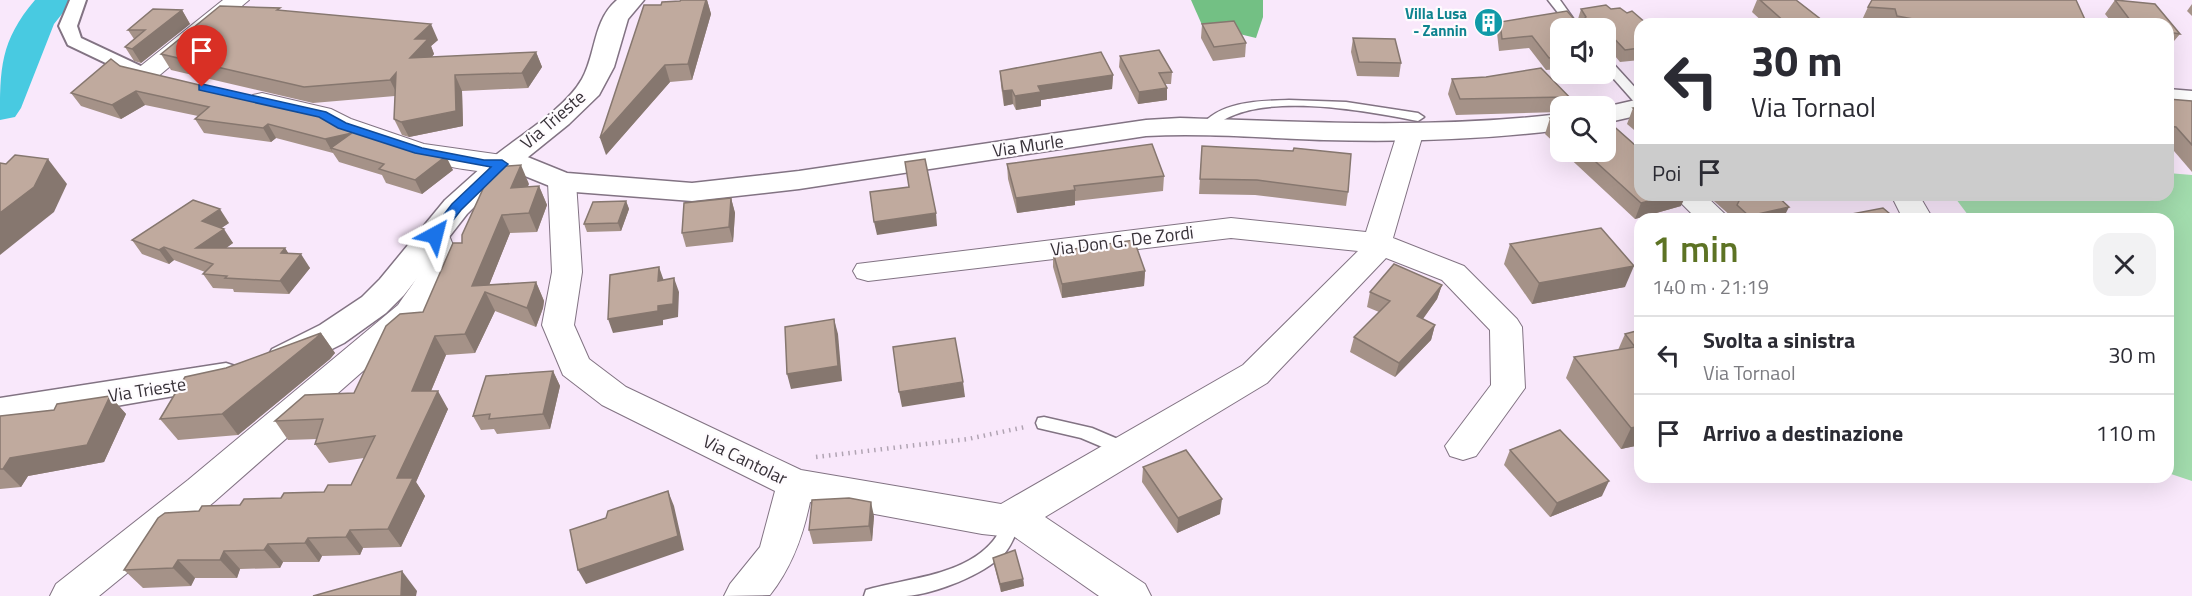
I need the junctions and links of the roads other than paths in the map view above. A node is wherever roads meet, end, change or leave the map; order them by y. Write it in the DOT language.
graph roads {
  1 [pos="78,0"];
  2 [pos="237,0"];
  3 [pos="632,0"];
  4 [pos="1554,0"];
  5 [pos="1568,18"];
  6 [pos="142,73"];
  7 [pos="1616,74"];
  8 [pos="177,81"];
  9 [pos="1634,94"];
  10 [pos="240,96"];
  11 [pos="2174,98"];
  12 [pos="2192,99"];
  13 [pos="1634,108"];
  14 [pos="1616,112"];
  15 [pos="1550,123"];
  16 [pos="1414,126"];
  17 [pos="502,164"];
  18 [pos="562,182"];
  19 [pos="1694,201"];
  20 [pos="1707,213"];
  21 [pos="435,235"];
  22 [pos="1377,243"];
  23 [pos="868,271"];
  24 [pos="0,412"];
  25 [pos="1044,423"];
  26 [pos="1463,446"];
  27 [pos="1126,450"];
  28 [pos="789,470"];
  29 [pos="1014,516"];
  30 [pos="70,596"];
  31 [pos="744,596"];
  32 [pos="873,596"];
  33 [pos="1131,596"];
  1 -- 6 [label="street"];
  2 -- 6 [label="street"];
  3 -- 17 [label="main road, Via Trieste"];
  4 -- 5 [label="lane"];
  6 -- 8 [label="street"];
  7 -- 9 [label="lane"];
  10 -- 17 [label="street"];
  11 -- 12 [label="main road"];
  13 -- 14 [label="main road"];
  15 -- 16 [label="main road, Via Murle"];
  16 -- 18 [label="main road, Via Murle"];
  16 -- 22 [label="street"];
  17 -- 18 [label="main road, Via Murle"];
  17 -- 21 [label="main road, Via Trieste"];
  18 -- 28 [label="street, Via Cantolar"];
  19 -- 20 [label="street"];
  21 -- 24 [label="main road, Via Trieste"];
  21 -- 30 [label="street"];
  22 -- 23 [label="street, Via Don G. De Zordi"];
  22 -- 26 [label="street, Via Don G. De Zordi"];
  22 -- 27 [label="street"];
  25 -- 27 [label="lane"];
  27 -- 29 [label="street"];
  28 -- 29 [label="street, Via Cantolar"];
  28 -- 31 [label="street"];
  29 -- 32 [label="lane"];
  29 -- 33 [label="street"];
}
